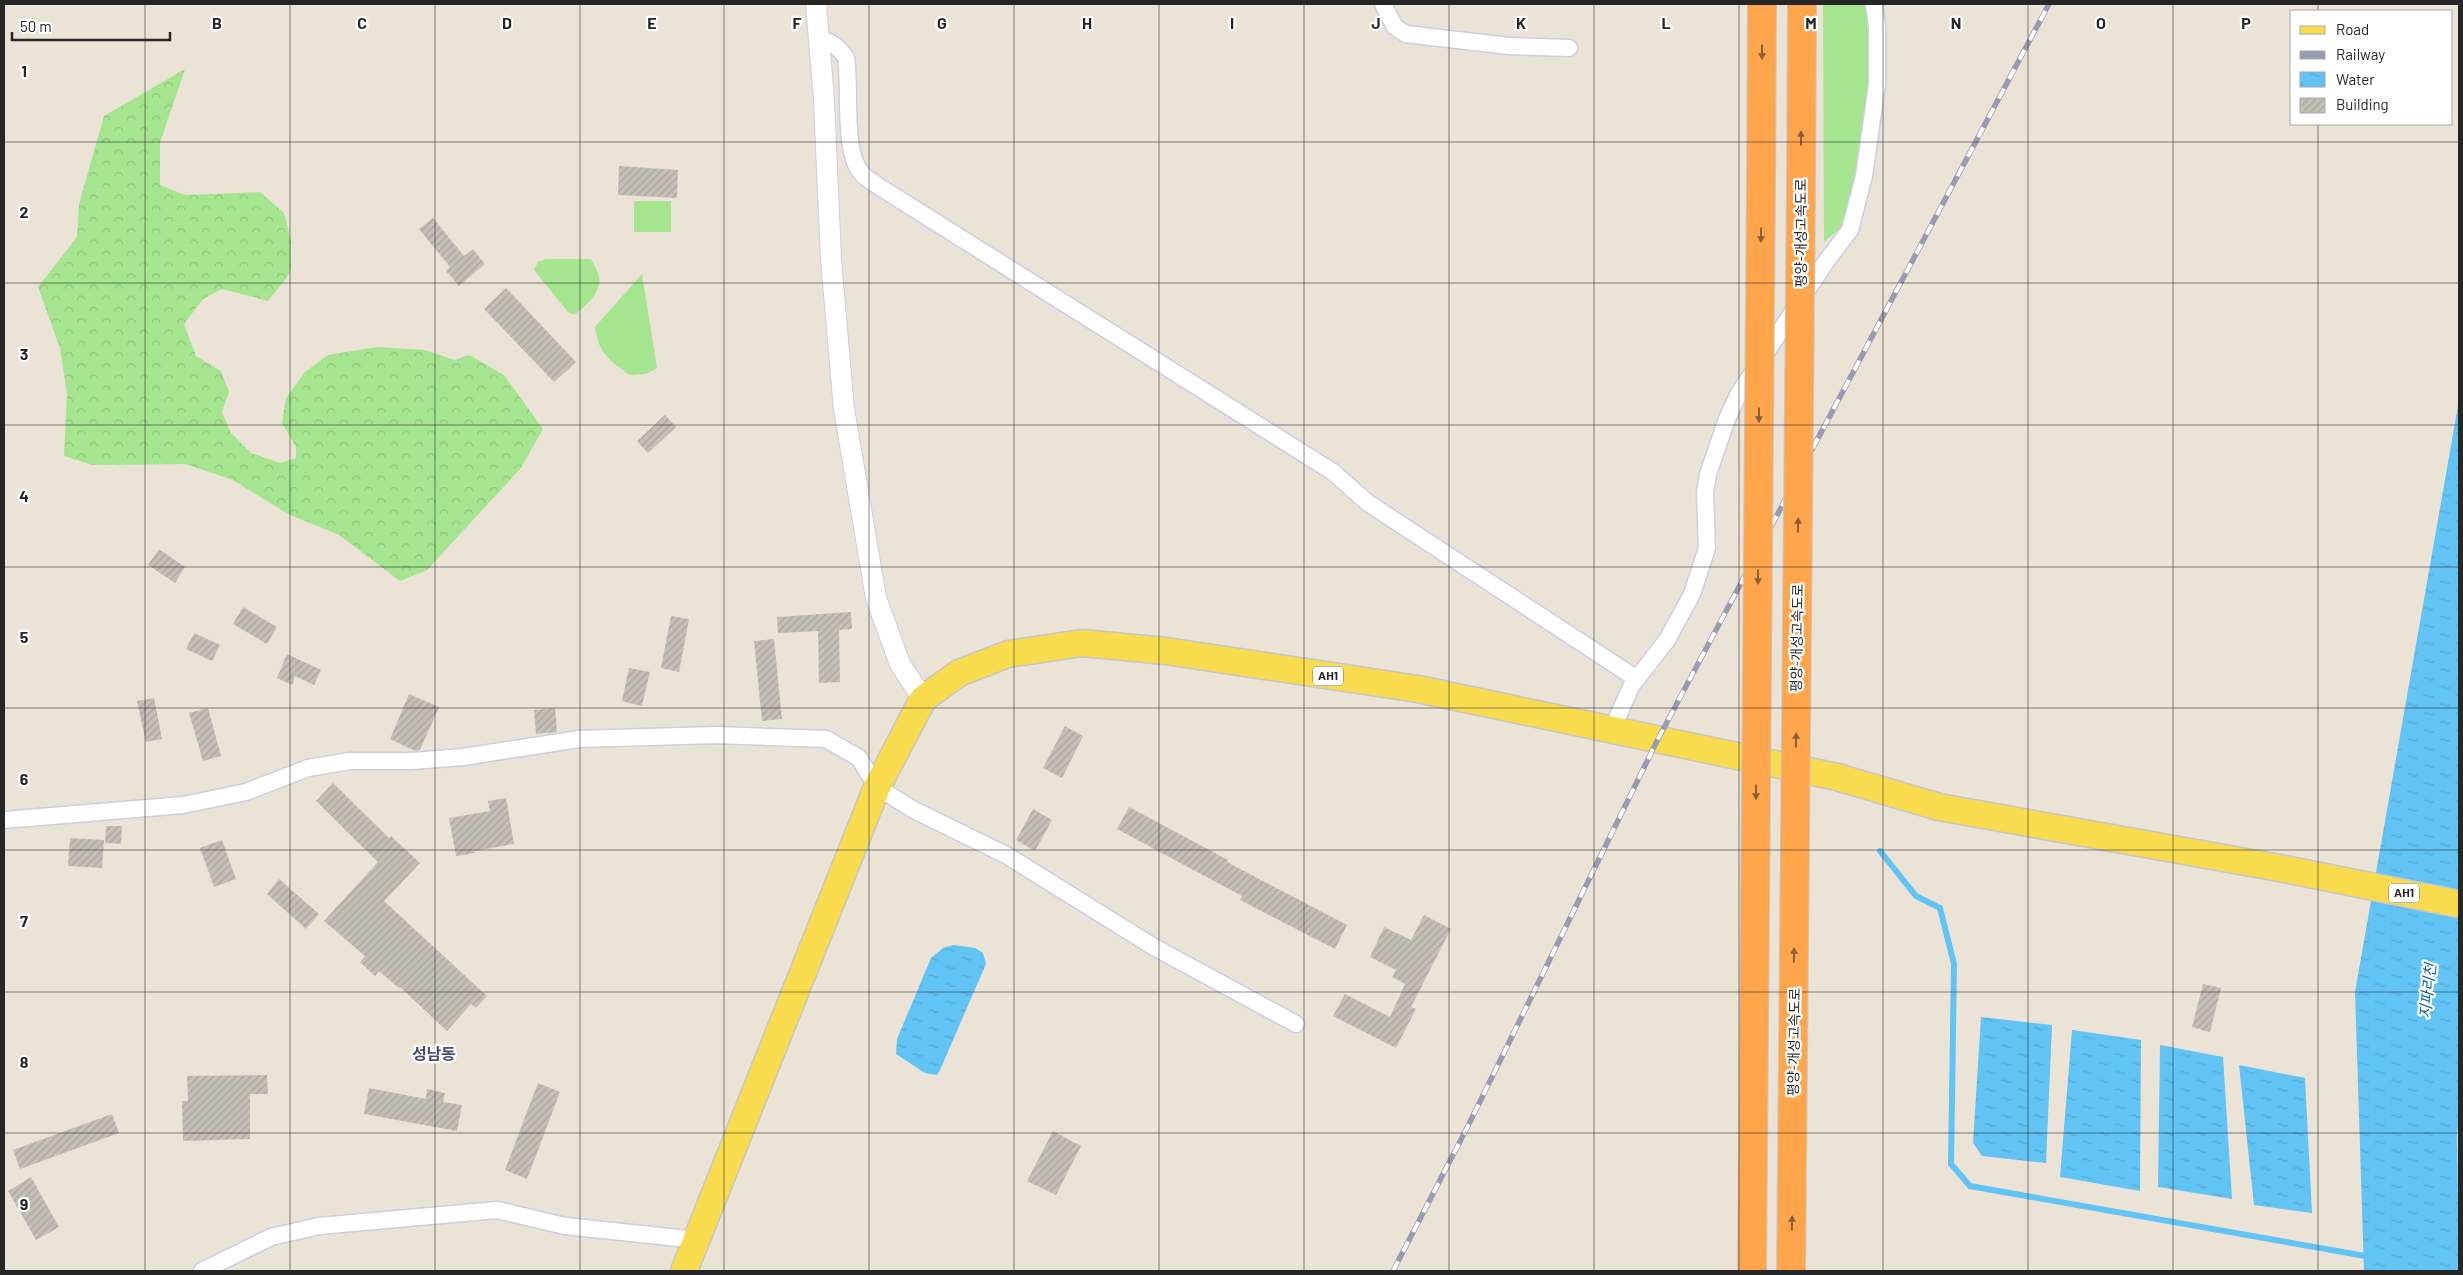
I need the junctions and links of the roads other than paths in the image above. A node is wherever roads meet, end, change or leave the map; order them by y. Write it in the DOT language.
graph roads {
  1 [pos="816,4"];
  2 [pos="1383,4"];
  3 [pos="1762,4"];
  4 [pos="1802,4"];
  5 [pos="1874,4"];
  6 [pos="819,39"];
  7 [pos="1569,48"];
  8 [pos="1637,679"];
  9 [pos="923,698"];
  10 [pos="1612,730"];
  11 [pos="877,787"];
  12 [pos="4,820"];
  13 [pos="2459,904"];
  14 [pos="1296,1024"];
  15 [pos="697,1240"];
  16 [pos="202,1271"];
  17 [pos="684,1271"];
  18 [pos="1752,1271"];
  19 [pos="1792,1271"];
  1 -- 6 [label="street"];
  2 -- 7 [label="street"];
  3 -- 18 [label="highway, one-way, bridge"];
  19 -- 4 [label="highway, 평양-개성고속도로, one-way, bridge"];
  5 -- 8 [label="street"];
  6 -- 8 [label="street"];
  6 -- 9 [label="street"];
  8 -- 10 [label="street"];
  9 -- 10 [label="main road, AH1"];
  9 -- 11 [label="main road, AH1"];
  10 -- 13 [label="main road, AH1"];
  11 -- 12 [label="street"];
  11 -- 14 [label="street"];
  11 -- 15 [label="main road, AH1"];
  15 -- 16 [label="street"];
  15 -- 17 [label="main road, AH1"];
}
